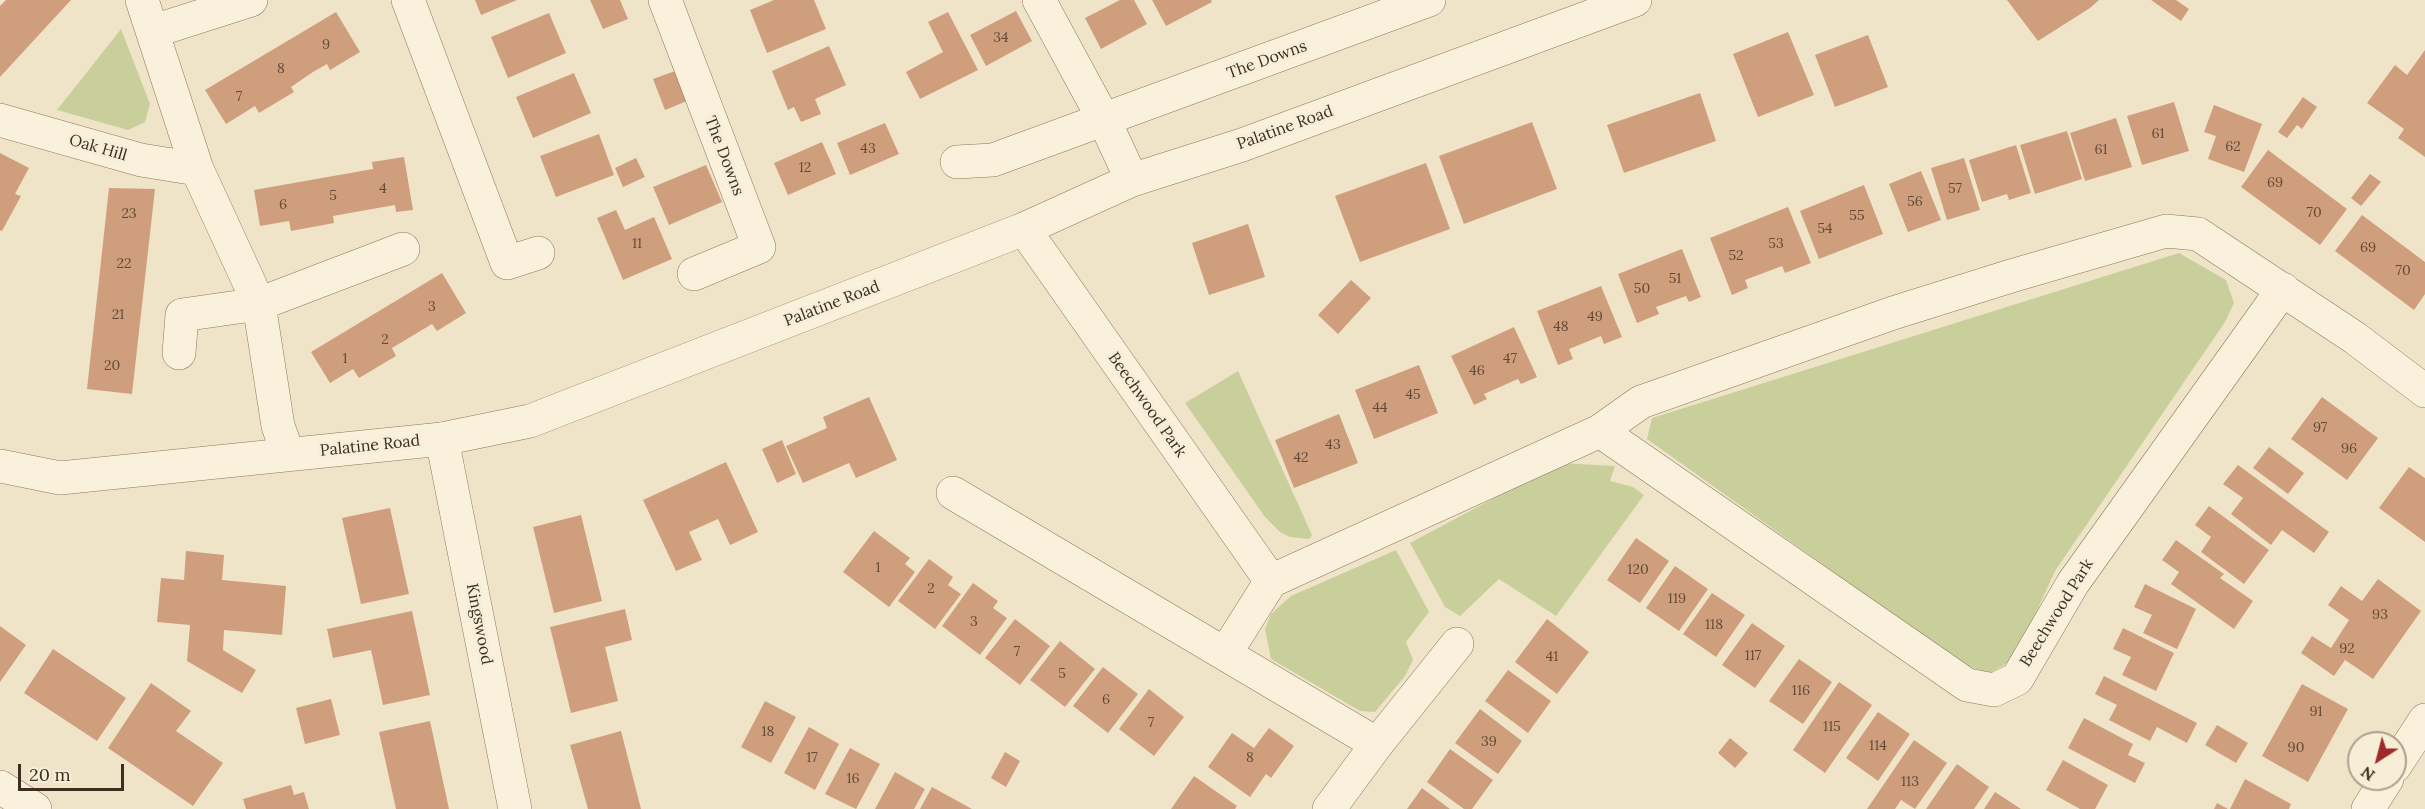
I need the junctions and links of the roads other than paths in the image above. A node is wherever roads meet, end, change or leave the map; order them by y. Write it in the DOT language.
graph roads {
  1 [pos="142,0"];
  2 [pos="251,0"];
  3 [pos="408,0"];
  4 [pos="665,0"];
  5 [pos="1039,0"];
  6 [pos="1429,0"];
  7 [pos="1635,0"];
  8 [pos="154,31"];
  9 [pos="0,120"];
  10 [pos="1104,120"];
  11 [pos="957,162"];
  12 [pos="197,169"];
  13 [pos="1132,180"];
  14 [pos="1024,228"];
  15 [pos="403,249"];
  16 [pos="538,253"];
  17 [pos="694,274"];
  18 [pos="2283,289"];
  19 [pos="259,304"];
  20 [pos="178,353"];
  21 [pos="2425,391"];
  22 [pos="1600,431"];
  23 [pos="442,439"];
  24 [pos="288,454"];
  25 [pos="0,466"];
  26 [pos="953,493"];
  27 [pos="1270,581"];
  28 [pos="1456,644"];
  29 [pos="1225,654"];
  30 [pos="2425,720"];
  31 [pos="1377,744"];
  32 [pos="2407,748"];
  33 [pos="0,787"];
  34 [pos="2379,791"];
  35 [pos="35,809"];
  36 [pos="515,809"];
  37 [pos="1329,809"];
  38 [pos="2368,809"];
  1 -- 8 [label="street"];
  2 -- 8 [label="street"];
  3 -- 16 [label="street"];
  4 -- 17 [label="street, The Downs"];
  5 -- 10 [label="street"];
  6 -- 10 [label="street, The Downs"];
  7 -- 13 [label="street, Palatine Road"];
  8 -- 12 [label="street"];
  9 -- 12 [label="street, Oak Hill"];
  10 -- 11 [label="street, The Downs"];
  10 -- 13 [label="street"];
  12 -- 19 [label="street"];
  13 -- 14 [label="street, Palatine Road"];
  14 -- 23 [label="street, Palatine Road"];
  14 -- 27 [label="street, Beechwood Park"];
  15 -- 19 [label="street"];
  18 -- 21 [label="street"];
  18 -- 22 [label="street"];
  18 -- 22 [label="street, Beechwood Park"];
  19 -- 20 [label="street"];
  19 -- 24 [label="street"];
  22 -- 27 [label="street"];
  23 -- 24 [label="street, Palatine Road"];
  23 -- 36 [label="street, Kingswood"];
  24 -- 25 [label="street, Palatine Road"];
  26 -- 29 [label="street"];
  27 -- 29 [label="street"];
  28 -- 31 [label="street"];
  29 -- 31 [label="street"];
  30 -- 32 [label="street"];
  31 -- 37 [label="street"];
  33 -- 35 [label="street"];
  34 -- 38 [label="street"];
}
